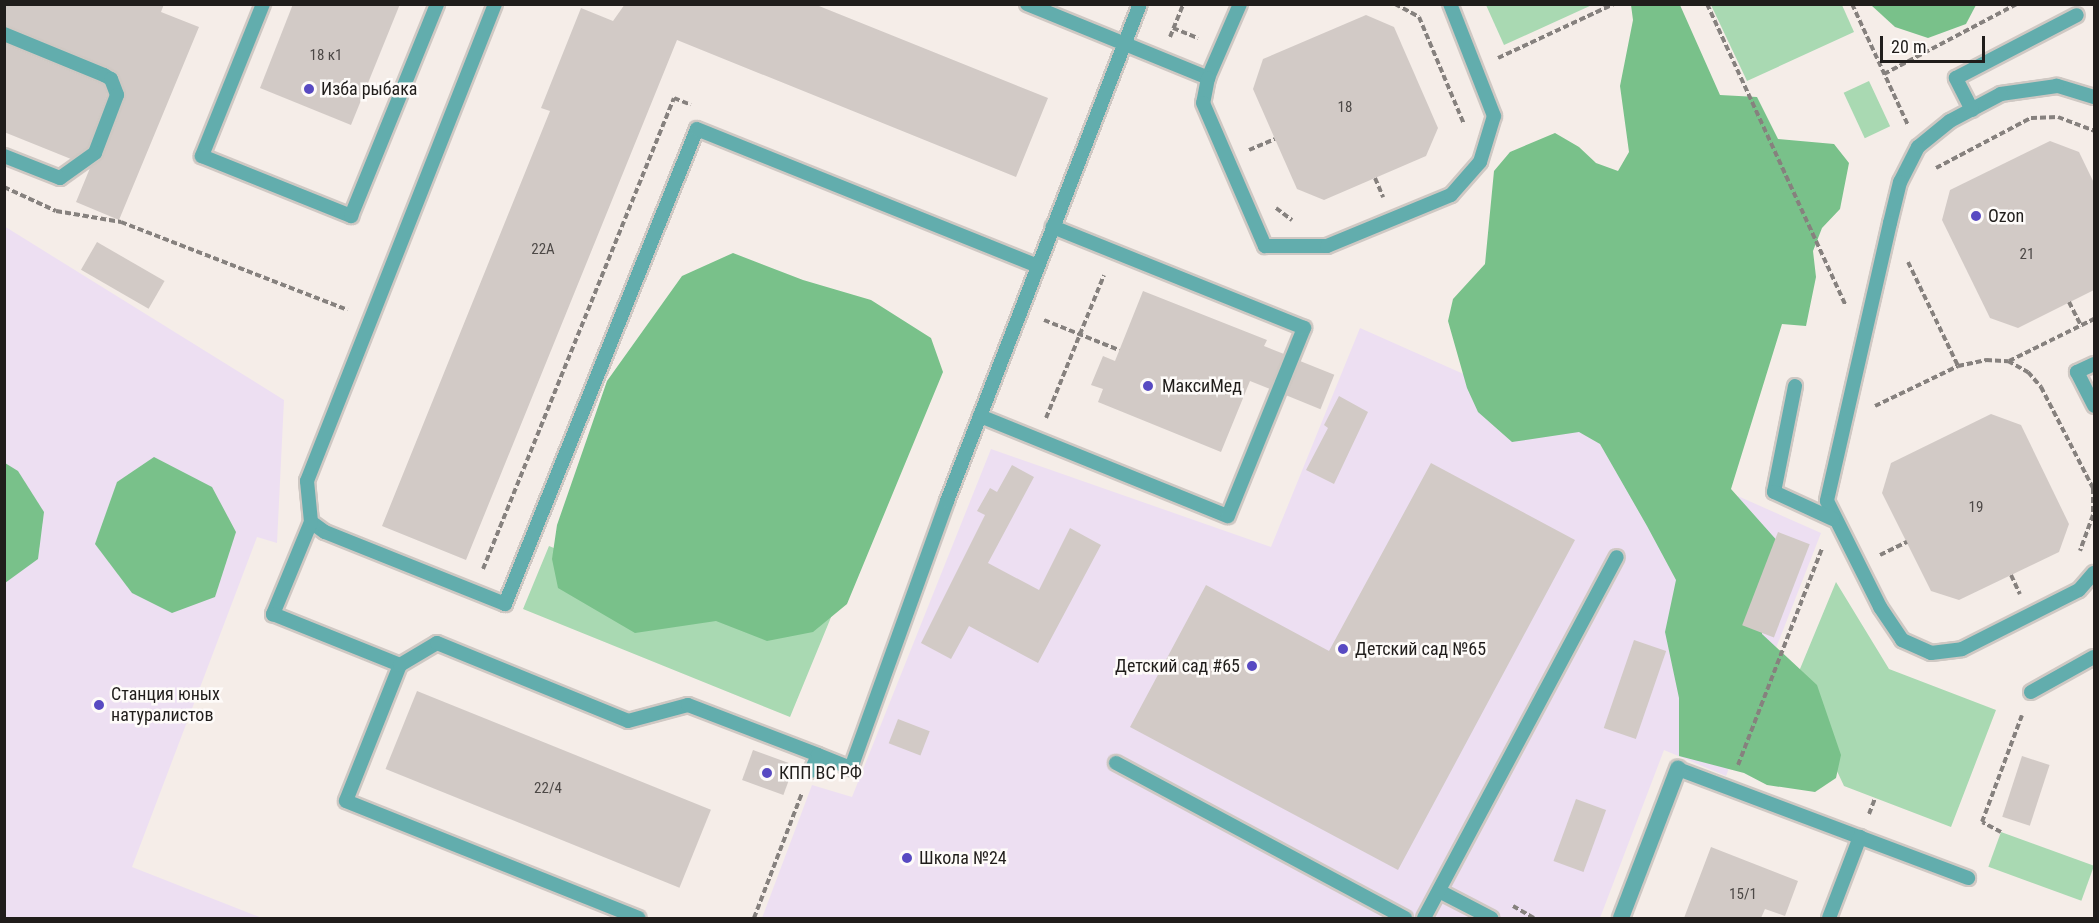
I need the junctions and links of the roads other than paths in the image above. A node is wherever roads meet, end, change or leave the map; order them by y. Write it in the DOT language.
graph roads {
  1 [pos="263,4"];
  2 [pos="437,4"];
  3 [pos="495,4"];
  4 [pos="1027,4"];
  5 [pos="1140,4"];
  6 [pos="1240,4"];
  7 [pos="1450,4"];
  8 [pos="2077,15"];
  9 [pos="4,34"];
  10 [pos="1125,44"];
  11 [pos="1208,78"];
  12 [pos="2094,97"];
  13 [pos="1972,110"];
  14 [pos="4,156"];
  15 [pos="1053,227"];
  16 [pos="1038,266"];
  17 [pos="2094,364"];
  18 [pos="1795,386"];
  19 [pos="2094,406"];
  20 [pos="980,416"];
  21 [pos="1833,519"];
  22 [pos="310,522"];
  23 [pos="1617,558"];
  24 [pos="2094,573"];
  25 [pos="2094,657"];
  26 [pos="400,665"];
  27 [pos="2031,692"];
  28 [pos="818,755"];
  29 [pos="1116,763"];
  30 [pos="1678,769"];
  31 [pos="811,771"];
  32 [pos="1860,837"];
  33 [pos="1968,878"];
  34 [pos="1439,891"];
  35 [pos="638,918"];
  36 [pos="1405,918"];
  37 [pos="1424,918"];
  38 [pos="1491,918"];
  39 [pos="1621,918"];
  40 [pos="1829,918"];
  1 -- 2 [label="lane"];
  3 -- 22 [label="lane"];
  4 -- 10 [label="lane"];
  5 -- 10 [label="lane"];
  6 -- 11 [label="lane"];
  7 -- 11 [label="lane"];
  8 -- 13 [label="lane"];
  9 -- 14 [label="lane"];
  10 -- 11 [label="lane"];
  10 -- 15 [label="lane"];
  12 -- 13 [label="lane"];
  13 -- 21 [label="lane"];
  15 -- 16 [label="lane"];
  15 -- 20 [label="lane"];
  16 -- 20 [label="lane"];
  16 -- 22 [label="lane"];
  17 -- 19 [label="lane"];
  18 -- 21 [label="lane"];
  20 -- 28 [label="lane"];
  21 -- 24 [label="lane"];
  22 -- 26 [label="lane"];
  23 -- 34 [label="lane"];
  25 -- 27 [label="lane"];
  26 -- 28 [label="lane"];
  26 -- 35 [label="lane"];
  28 -- 31 [label="lane"];
  29 -- 36 [label="lane"];
  30 -- 32 [label="lane"];
  30 -- 39 [label="street"];
  32 -- 33 [label="lane"];
  32 -- 40 [label="lane"];
  34 -- 37 [label="lane"];
  34 -- 38 [label="lane"];
}
